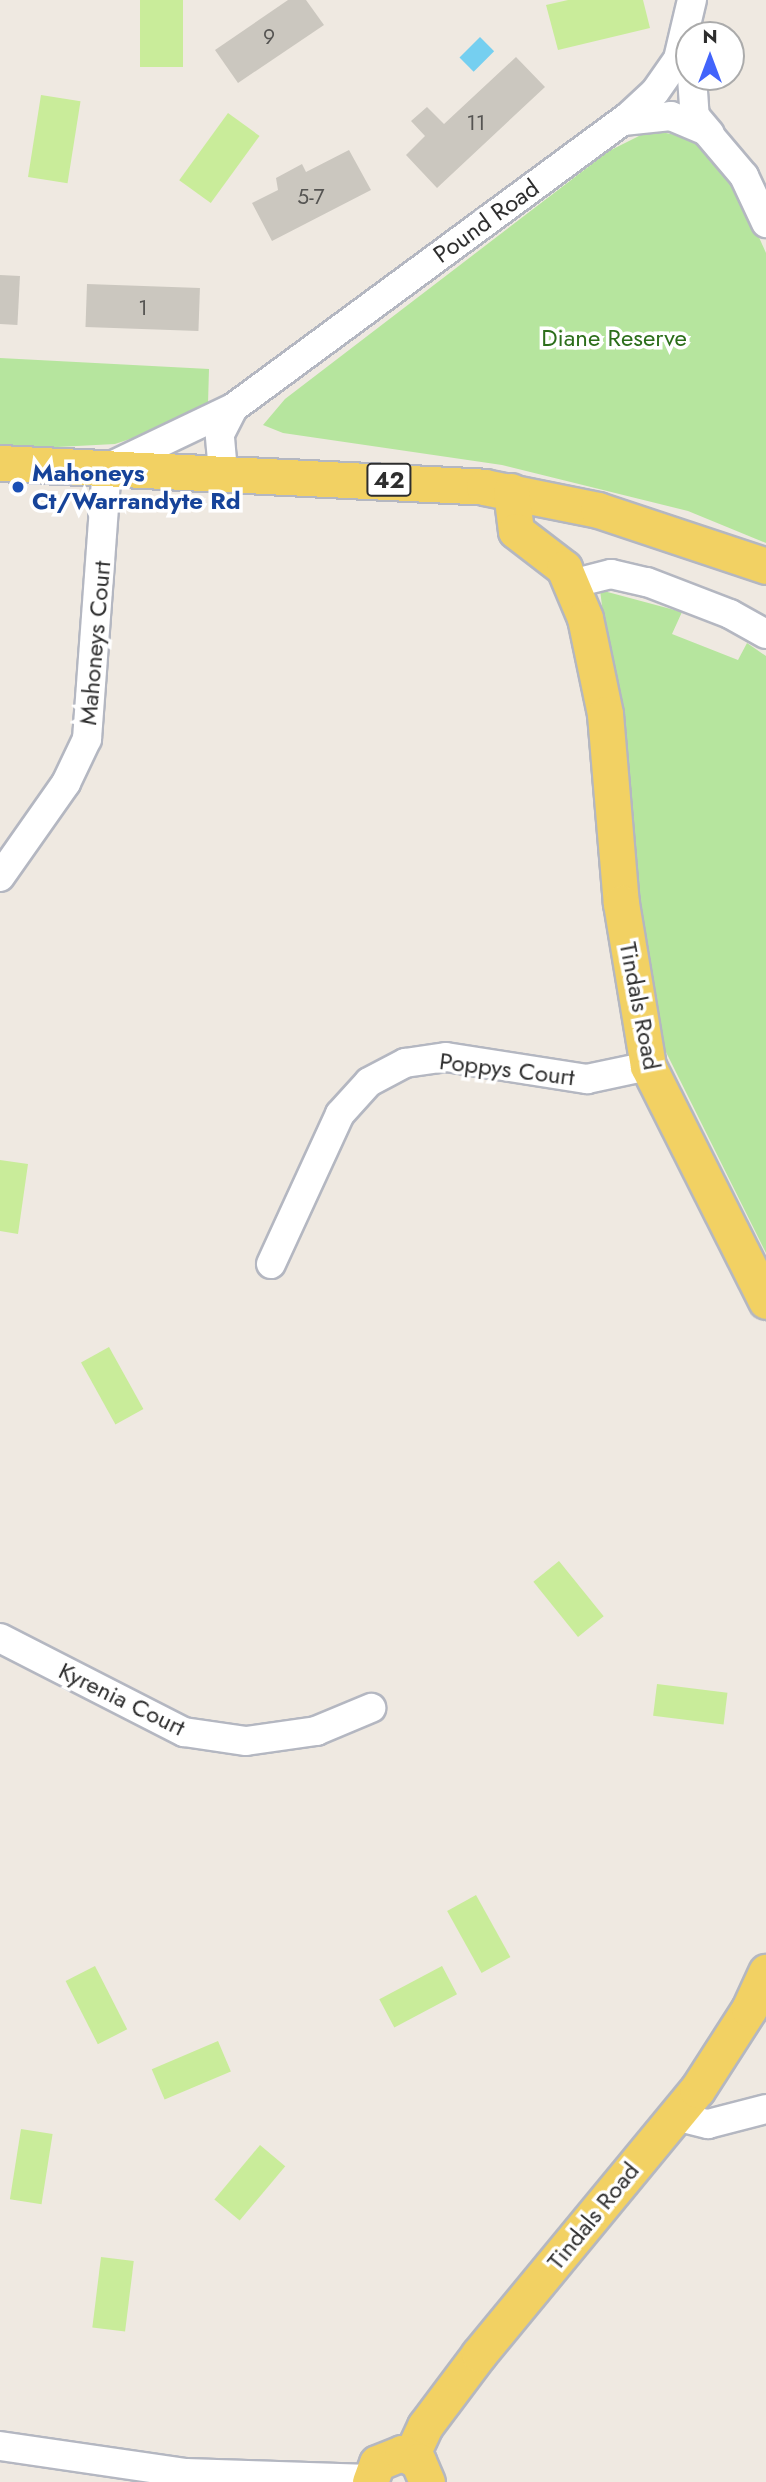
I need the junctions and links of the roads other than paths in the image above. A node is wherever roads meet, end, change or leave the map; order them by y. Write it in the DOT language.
graph roads {
  1 [pos="691,19"];
  2 [pos="693,91"];
  3 [pos="623,121"];
  4 [pos="710,134"];
  5 [pos="766,223"];
  6 [pos="222,414"];
  7 [pos="0,463"];
  8 [pos="107,468"];
  9 [pos="210,471"];
  10 [pos="512,491"];
  11 [pos="570,503"];
  12 [pos="766,566"];
  13 [pos="580,582"];
  14 [pos="766,634"];
  15 [pos="0,877"];
  16 [pos="648,1066"];
  17 [pos="271,1264"];
  18 [pos="766,1301"];
  19 [pos="0,1638"];
  20 [pos="371,1708"];
  21 [pos="766,1972"];
  22 [pos="766,2109"];
  23 [pos="676,2116"];
  24 [pos="0,2446"];
  25 [pos="419,2469"];
  26 [pos="370,2481"];
  1 -- 3 [label="street, Pound Road"];
  2 -- 4 [label="street"];
  3 -- 4 [label="street"];
  3 -- 6 [label="street, Pound Road"];
  4 -- 5 [label="street"];
  6 -- 8 [label="street, Pound Road"];
  6 -- 9 [label="street"];
  7 -- 8 [label="main road, 42"];
  8 -- 9 [label="main road, 42"];
  8 -- 15 [label="street, Mahoneys Court"];
  9 -- 10 [label="main road, 42"];
  10 -- 11 [label="main road, 42"];
  10 -- 13 [label="main road, Tindals Road"];
  11 -- 12 [label="main road, 42"];
  11 -- 13 [label="main road, Tindals Road"];
  13 -- 14 [label="street"];
  13 -- 16 [label="main road, Tindals Road"];
  16 -- 17 [label="street, Poppys Court"];
  16 -- 18 [label="main road, Tindals Road"];
  19 -- 20 [label="street, Kyrenia Court"];
  21 -- 23 [label="main road, Tindals Road"];
  22 -- 23 [label="street"];
  23 -- 25 [label="main road, Tindals Road"];
  24 -- 26 [label="street"];
  25 -- 26 [label="main road"];
}
